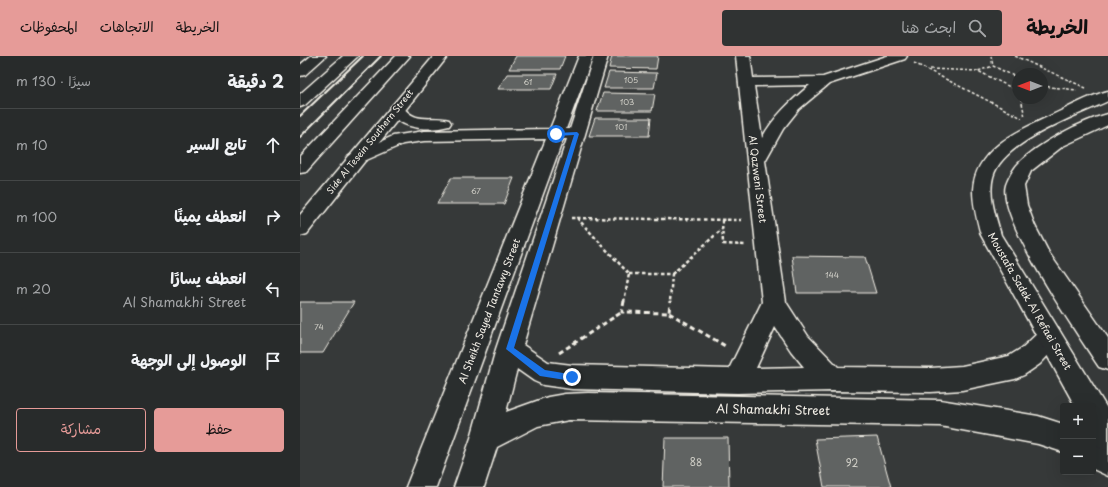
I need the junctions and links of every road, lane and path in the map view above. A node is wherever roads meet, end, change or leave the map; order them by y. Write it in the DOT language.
graph roads {
  1 [pos="319,56"];
  2 [pos="351,56"];
  3 [pos="403,56"];
  4 [pos="441,56"];
  5 [pos="586,56"];
  6 [pos="601,56"];
  7 [pos="743,56"];
  8 [pos="900,56"];
  9 [pos="991,56"];
  10 [pos="1015,56"];
  11 [pos="993,66"];
  12 [pos="928,69"];
  13 [pos="978,71"];
  14 [pos="300,72"];
  15 [pos="1012,75"];
  16 [pos="824,81"];
  17 [pos="746,82"];
  18 [pos="1048,87"];
  19 [pos="1012,88"];
  20 [pos="1103,94"];
  21 [pos="300,102"];
  22 [pos="1022,104"];
  23 [pos="397,109"];
  24 [pos="1108,118"];
  25 [pos="568,129"];
  26 [pos="355,160"];
  27 [pos="756,162"];
  28 [pos="300,168"];
  29 [pos="551,218"];
  30 [pos="577,218"];
  31 [pos="722,220"];
  32 [pos="763,221"];
  33 [pos="300,229"];
  34 [pos="722,229"];
  35 [pos="766,245"];
  36 [pos="628,274"];
  37 [pos="672,274"];
  38 [pos="774,302"];
  39 [pos="622,312"];
  40 [pos="669,313"];
  41 [pos="1050,337"];
  42 [pos="510,349"];
  43 [pos="1108,359"];
  44 [pos="535,368"];
  45 [pos="742,370"];
  46 [pos="593,379"];
  47 [pos="832,379"];
  48 [pos="1088,403"];
  49 [pos="588,406"];
  50 [pos="1096,416"];
  51 [pos="1060,437"];
  52 [pos="1108,437"];
  53 [pos="485,438"];
  54 [pos="1096,455"];
  55 [pos="1108,461"];
  56 [pos="421,487"];
  57 [pos="469,487"];
  1 -- 14 [label="main road"];
  2 -- 21 [label="main road"];
  3 -- 28 [label="main road"];
  4 -- 23 [label="main road, Side Al Tesein Southern Street"];
  5 -- 25 [label="main road, Al Sheikh Sayed Tantawy Street"];
  6 -- 25 [label="main road, Al Sheikh Sayed Tantawy Street"];
  7 -- 17 [label="main road, Al Qazweni Street"];
  8 -- 12 [label="path"];
  8 -- 16 [label="main road"];
  9 -- 11 [label="path"];
  10 -- 20 [label="path"];
  11 -- 13 [label="path"];
  11 -- 15 [label="path"];
  12 -- 13 [label="path"];
  12 -- 22 [label="path"];
  13 -- 19 [label="path"];
  16 -- 17 [label="main road"];
  16 -- 27 [label="main road"];
  17 -- 27 [label="main road, Al Qazweni Street"];
  18 -- 20 [label="path"];
  20 -- 41 [label="main road, Moustafa Sadek Al Refaei Street"];
  23 -- 25 [label="main road"];
  23 -- 26 [label="main road, Side Al Tesein Southern Street"];
  24 -- 43 [label="main road"];
  25 -- 26 [label="main road"];
  25 -- 29 [label="main road, Al Sheikh Sayed Tantawy Street"];
  25 -- 56 [label="main road, Al Sheikh Sayed Tantawy Street"];
  26 -- 33 [label="main road, Side Al Tesein Southern Street"];
  27 -- 32 [label="main road, Al Qazweni Street"];
  29 -- 30 [label="path"];
  29 -- 42 [label="main road, Al Sheikh Sayed Tantawy Street"];
  30 -- 31 [label="path"];
  30 -- 36 [label="path"];
  31 -- 32 [label="path"];
  31 -- 34 [label="path"];
  32 -- 35 [label="main road, Al Qazweni Street"];
  34 -- 35 [label="path"];
  34 -- 37 [label="path"];
  35 -- 38 [label="main road, Al Qazweni Street"];
  36 -- 37 [label="path"];
  36 -- 39 [label="path"];
  37 -- 40 [label="path"];
  38 -- 45 [label="main road"];
  38 -- 47 [label="main road, Al Qazweni Street"];
  39 -- 40 [label="path"];
  39 -- 44 [label="path"];
  40 -- 45 [label="path"];
  41 -- 47 [label="main road"];
  41 -- 48 [label="main road, Moustafa Sadek Al Refaei Street"];
  42 -- 44 [label="main road"];
  42 -- 53 [label="main road, Al Sheikh Sayed Tantawy Street"];
  44 -- 46 [label="main road"];
  45 -- 46 [label="main road"];
  45 -- 47 [label="main road"];
  46 -- 49 [label="main road"];
  49 -- 51 [label="main road, Al Shamakhi Street"];
  49 -- 53 [label="main road, Al Shamakhi Street"];
  50 -- 52 [label="main road"];
  53 -- 57 [label="main road, Al Sheikh Sayed Tantawy Street"];
  54 -- 55 [label="main road"];
}
